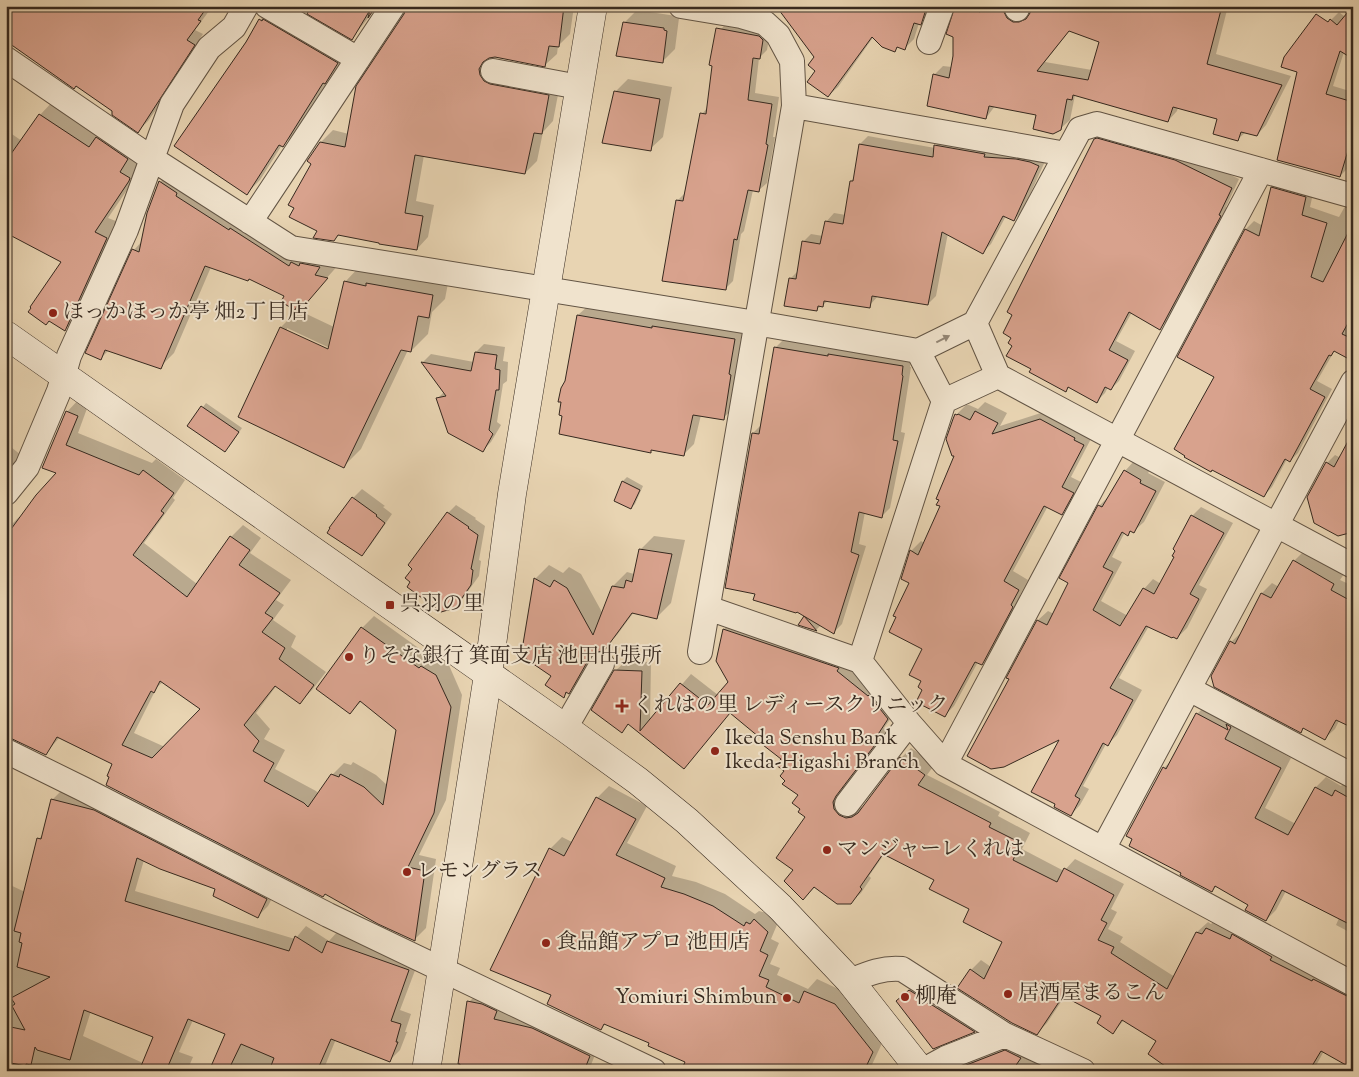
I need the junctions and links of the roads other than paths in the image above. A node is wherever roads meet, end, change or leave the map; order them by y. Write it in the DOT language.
graph roads {
  1 [pos="246,6"];
  2 [pos="267,6"];
  3 [pos="393,6"];
  4 [pos="593,6"];
  5 [pos="681,6"];
  6 [pos="942,6"];
  7 [pos="930,42"];
  8 [pos="6,59"];
  9 [pos="358,59"];
  10 [pos="493,71"];
  11 [pos="579,86"];
  12 [pos="794,106"];
  13 [pos="1066,154"];
  14 [pos="151,158"];
  15 [pos="1260,170"];
  16 [pos="1353,196"];
  17 [pos="250,222"];
  18 [pos="546,289"];
  19 [pos="756,323"];
  20 [pos="975,323"];
  21 [pos="6,336"];
  22 [pos="918,351"];
  23 [pos="63,375"];
  24 [pos="998,376"];
  25 [pos="1353,382"];
  26 [pos="944,401"];
  27 [pos="1117,440"];
  28 [pos="6,493"];
  29 [pos="1277,525"];
  30 [pos="1353,566"];
  31 [pos="708,608"];
  32 [pos="700,652"];
  33 [pos="860,661"];
  34 [pos="602,664"];
  35 [pos="488,674"];
  36 [pos="1189,689"];
  37 [pos="909,723"];
  38 [pos="565,728"];
  39 [pos="6,751"];
  40 [pos="945,764"];
  41 [pos="1353,776"];
  42 [pos="847,804"];
  43 [pos="1103,849"];
  44 [pos="442,971"];
  45 [pos="850,981"];
  46 [pos="1353,984"];
  47 [pos="1005,1035"];
  48 [pos="426,1071"];
  49 [pos="654,1071"];
  50 [pos="921,1071"];
  51 [pos="1083,1071"];
  1 -- 14 [label="street"];
  2 -- 9 [label="street"];
  3 -- 9 [label="street"];
  4 -- 11 [label="street"];
  5 -- 12 [label="street"];
  6 -- 7 [label="street"];
  8 -- 14 [label="street"];
  9 -- 17 [label="street"];
  10 -- 11 [label="street"];
  11 -- 18 [label="street"];
  12 -- 13 [label="street"];
  12 -- 19 [label="street"];
  13 -- 15 [label="street"];
  13 -- 20 [label="street"];
  14 -- 17 [label="street"];
  14 -- 23 [label="street"];
  15 -- 16 [label="street"];
  15 -- 27 [label="street"];
  17 -- 18 [label="street"];
  18 -- 19 [label="street"];
  18 -- 35 [label="street"];
  19 -- 22 [label="street"];
  19 -- 31 [label="street"];
  22 -- 20 [label="street, one-way"];
  20 -- 24 [label="street"];
  21 -- 23 [label="street"];
  22 -- 26 [label="street"];
  23 -- 28 [label="street"];
  23 -- 35 [label="street"];
  24 -- 26 [label="street"];
  24 -- 27 [label="street"];
  25 -- 29 [label="street"];
  26 -- 33 [label="street"];
  27 -- 29 [label="street"];
  27 -- 40 [label="street"];
  29 -- 30 [label="street"];
  29 -- 36 [label="street"];
  31 -- 32 [label="street"];
  31 -- 33 [label="street"];
  33 -- 37 [label="street"];
  34 -- 38 [label="street"];
  35 -- 38 [label="street"];
  35 -- 44 [label="street"];
  36 -- 41 [label="street"];
  36 -- 43 [label="street"];
  37 -- 40 [label="street"];
  37 -- 42 [label="street"];
  38 -- 45 [label="street"];
  39 -- 44 [label="street"];
  40 -- 43 [label="street"];
  43 -- 46 [label="street"];
  44 -- 48 [label="street"];
  44 -- 49 [label="street"];
  45 -- 47 [label="street"];
  45 -- 50 [label="street"];
  47 -- 50 [label="street"];
  47 -- 51 [label="street"];
}
